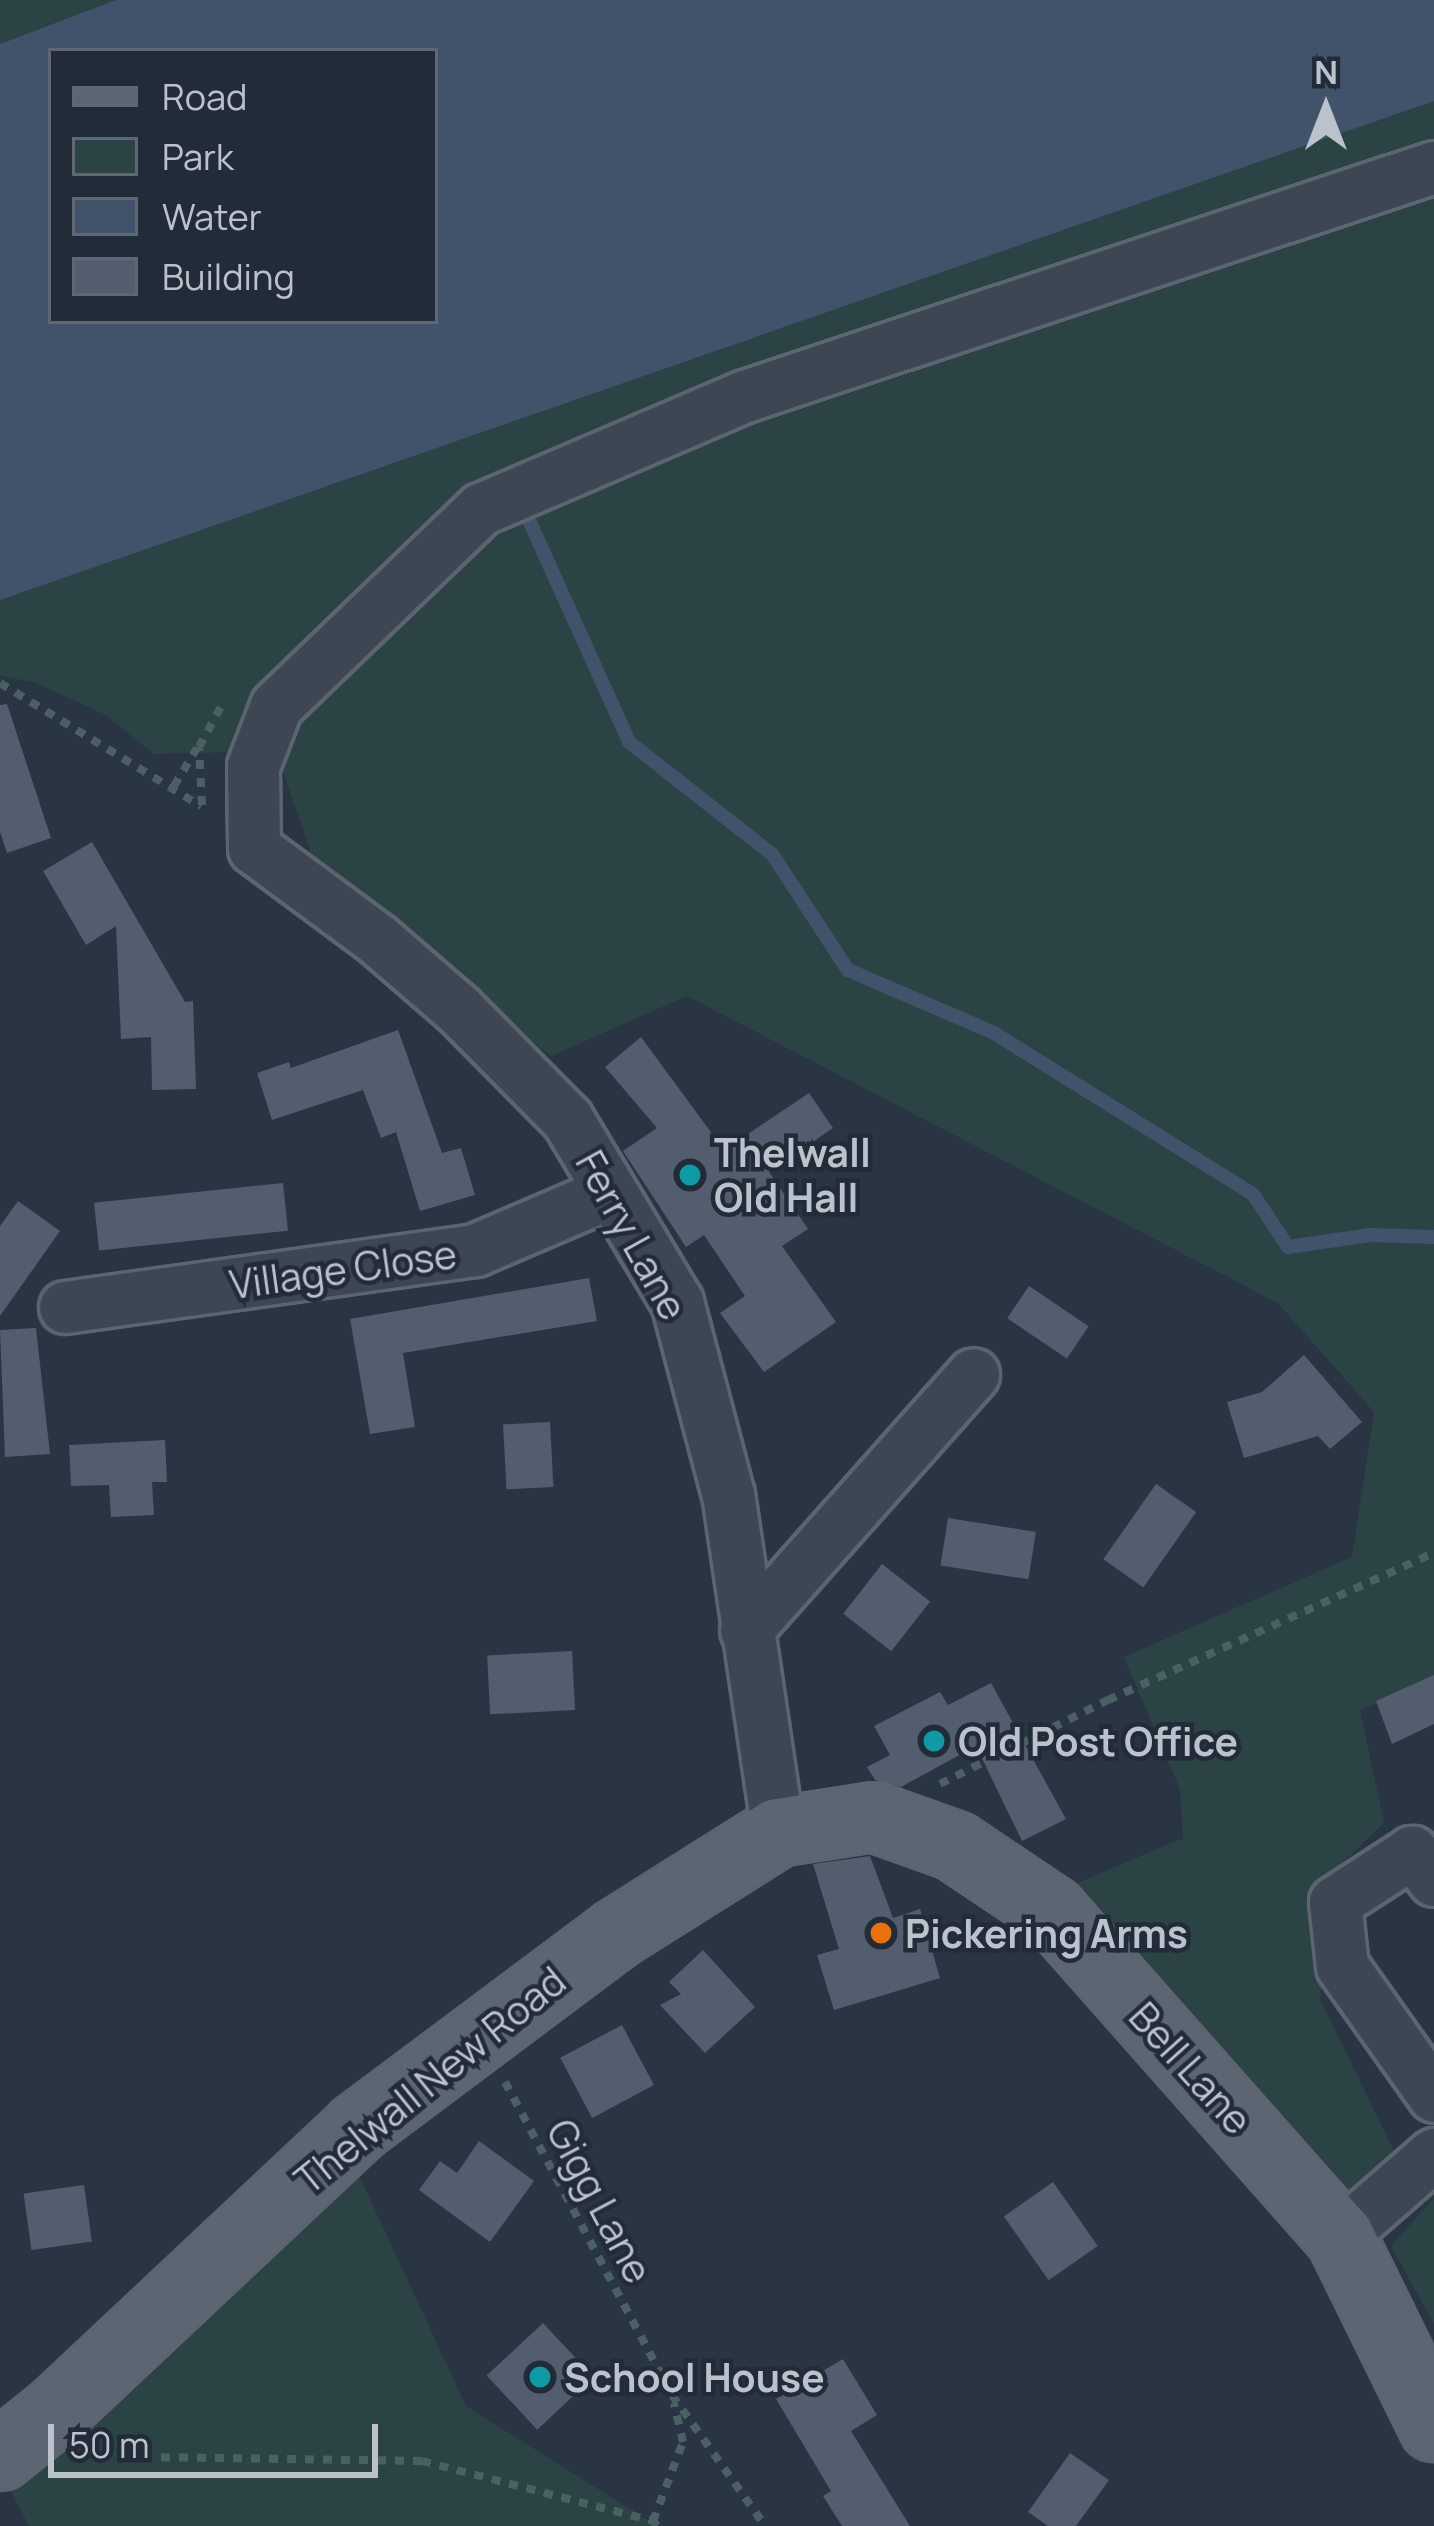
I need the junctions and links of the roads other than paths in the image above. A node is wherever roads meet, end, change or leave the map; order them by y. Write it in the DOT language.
graph roads {
  1 [pos="1434,167"];
  2 [pos="610,1192"];
  3 [pos="65,1307"];
  4 [pos="974,1374"];
  5 [pos="746,1630"];
  6 [pos="778,1832"];
  7 [pos="1434,1880"];
  8 [pos="1434,2096"];
  9 [pos="1434,2154"];
  10 [pos="1340,2236"];
  11 [pos="1434,2428"];
  12 [pos="0,2456"];
  1 -- 2 [label="street, Ferry Lane"];
  2 -- 3 [label="street, Village Close"];
  2 -- 5 [label="street, Ferry Lane"];
  4 -- 5 [label="street"];
  5 -- 6 [label="street, Ferry Lane"];
  6 -- 10 [label="main road, Bell Lane"];
  6 -- 12 [label="main road, Thelwall New Road"];
  7 -- 8 [label="street"];
  9 -- 10 [label="street"];
  10 -- 11 [label="main road, Bell Lane"];
}
